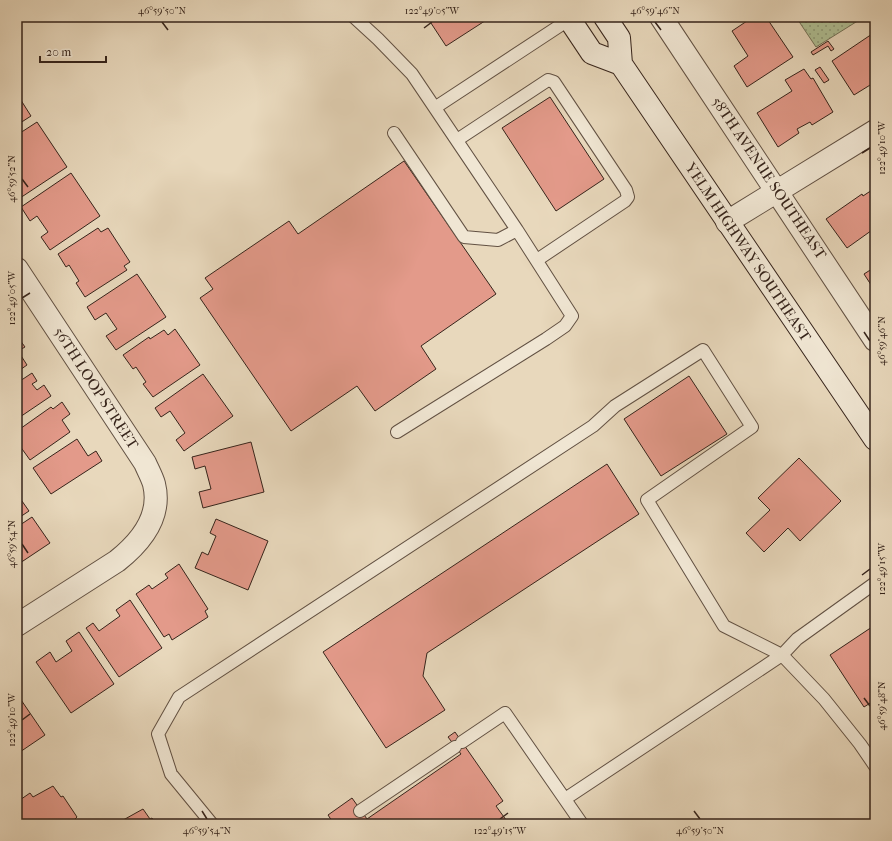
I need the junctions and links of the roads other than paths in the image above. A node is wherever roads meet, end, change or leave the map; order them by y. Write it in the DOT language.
graph roads {
  1 [pos="354,17"];
  2 [pos="605,17"];
  3 [pos="661,17"];
  4 [pos="569,18"];
  5 [pos="621,64"];
  6 [pos="436,107"];
  7 [pos="875,131"];
  8 [pos="394,133"];
  9 [pos="457,140"];
  10 [pos="778,190"];
  11 [pos="727,222"];
  12 [pos="517,230"];
  13 [pos="537,260"];
  14 [pos="17,269"];
  15 [pos="875,340"];
  16 [pos="398,432"];
  17 [pos="875,439"];
  18 [pos="875,583"];
  19 [pos="17,625"];
  20 [pos="782,655"];
  21 [pos="875,766"];
  22 [pos="565,799"];
  23 [pos="360,811"];
  24 [pos="212,824"];
  25 [pos="582,824"];
  1 -- 6 [label="lane"];
  2 -- 5 [label="street, YELM HIGHWAY SOUTHEAST"];
  3 -- 10 [label="street, 58TH AVENUE SOUTHEAST"];
  4 -- 5 [label="street"];
  4 -- 6 [label="lane"];
  5 -- 11 [label="street, YELM HIGHWAY SOUTHEAST"];
  6 -- 9 [label="lane"];
  7 -- 10 [label="street"];
  8 -- 12 [label="lane"];
  9 -- 12 [label="lane"];
  9 -- 13 [label="lane"];
  10 -- 11 [label="street"];
  10 -- 15 [label="street, 58TH AVENUE SOUTHEAST"];
  11 -- 17 [label="street, YELM HIGHWAY SOUTHEAST"];
  12 -- 13 [label="lane"];
  13 -- 16 [label="lane"];
  14 -- 19 [label="street, 56TH LOOP STREET"];
  18 -- 20 [label="lane"];
  20 -- 21 [label="lane"];
  20 -- 22 [label="lane"];
  20 -- 24 [label="lane"];
  22 -- 23 [label="lane"];
  22 -- 25 [label="lane"];
}
